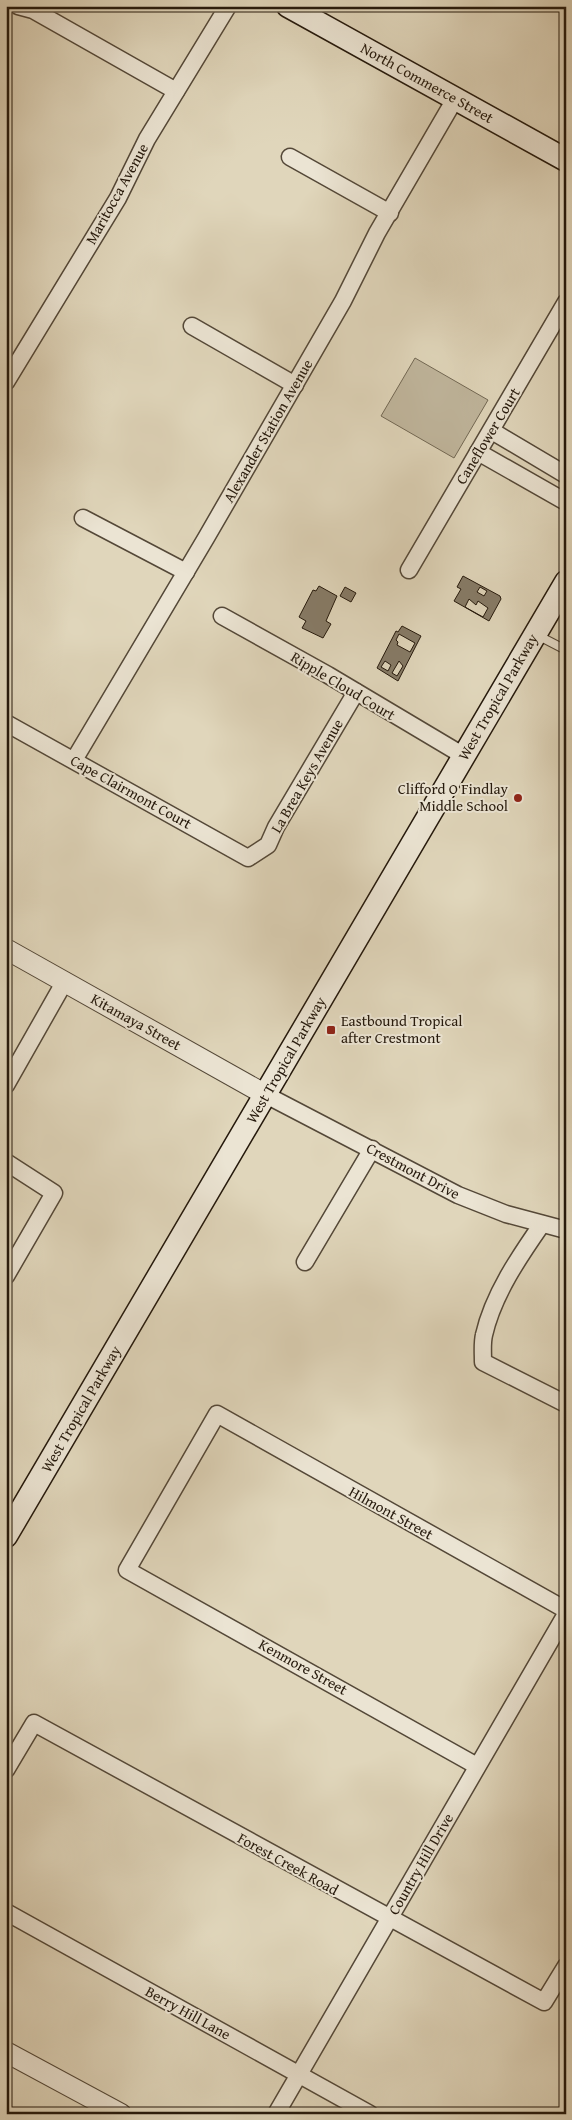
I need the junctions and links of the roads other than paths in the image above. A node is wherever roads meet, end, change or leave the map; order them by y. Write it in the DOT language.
graph roads {
  1 [pos="16,6"];
  2 [pos="228,6"];
  3 [pos="288,6"];
  4 [pos="7,7"];
  5 [pos="176,91"];
  6 [pos="455,99"];
  7 [pos="290,157"];
  8 [pos="566,160"];
  9 [pos="390,213"];
  10 [pos="566,302"];
  11 [pos="192,326"];
  12 [pos="6,382"];
  13 [pos="295,385"];
  14 [pos="492,431"];
  15 [pos="478,452"];
  16 [pos="566,475"];
  17 [pos="566,502"];
  18 [pos="83,518"];
  19 [pos="409,570"];
  20 [pos="186,572"];
  21 [pos="566,582"];
  22 [pos="222,616"];
  23 [pos="536,634"];
  24 [pos="566,650"];
  25 [pos="356,692"];
  26 [pos="6,723"];
  27 [pos="464,756"];
  28 [pos="74,760"];
  29 [pos="254,855"];
  30 [pos="6,949"];
  31 [pos="65,982"];
  32 [pos="6,1085"];
  33 [pos="266,1095"];
  34 [pos="372,1149"];
  35 [pos="6,1162"];
  36 [pos="542,1224"];
  37 [pos="566,1230"];
  38 [pos="305,1262"];
  39 [pos="6,1276"];
  40 [pos="566,1404"];
  41 [pos="217,1414"];
  42 [pos="6,1536"];
  43 [pos="566,1610"];
  44 [pos="566,1614"];
  45 [pos="477,1766"];
  46 [pos="6,1770"];
  47 [pos="6,1912"];
  48 [pos="390,1920"];
  49 [pos="566,1966"];
  50 [pos="6,2052"];
  51 [pos="299,2075"];
  52 [pos="121,2114"];
  53 [pos="276,2114"];
  54 [pos="370,2114"];
  1 -- 4 [label="street"];
  1 -- 5 [label="street"];
  2 -- 5 [label="street, Maritocca Avenue"];
  3 -- 6 [label="main road, North Commerce Street"];
  5 -- 12 [label="street, Maritocca Avenue"];
  6 -- 8 [label="main road, North Commerce Street"];
  6 -- 9 [label="street, Alexander Station Avenue"];
  7 -- 9 [label="street"];
  9 -- 13 [label="street, Alexander Station Avenue"];
  10 -- 14 [label="street, Caneflower Court"];
  11 -- 13 [label="street"];
  13 -- 20 [label="street, Alexander Station Avenue"];
  14 -- 15 [label="street, Caneflower Court"];
  14 -- 16 [label="street"];
  15 -- 17 [label="street"];
  15 -- 19 [label="street, Caneflower Court"];
  18 -- 20 [label="street"];
  20 -- 28 [label="street, Alexander Station Avenue"];
  21 -- 23 [label="main road, West Tropical Parkway"];
  22 -- 25 [label="street, Ripple Cloud Court"];
  23 -- 24 [label="lane"];
  23 -- 27 [label="main road, West Tropical Parkway"];
  25 -- 27 [label="street, Ripple Cloud Court"];
  25 -- 29 [label="street, La Brea Keys Avenue"];
  26 -- 28 [label="street, Cape Clairmont Court"];
  27 -- 33 [label="main road, West Tropical Parkway"];
  28 -- 29 [label="street, Cape Clairmont Court"];
  30 -- 31 [label="street, Kitamaya Street"];
  31 -- 32 [label="street"];
  31 -- 33 [label="street, Kitamaya Street"];
  33 -- 34 [label="street, Crestmont Drive"];
  33 -- 42 [label="main road, West Tropical Parkway"];
  34 -- 36 [label="street, Crestmont Drive"];
  34 -- 38 [label="street"];
  35 -- 39 [label="street"];
  36 -- 37 [label="street, Crestmont Drive"];
  36 -- 40 [label="street"];
  41 -- 43 [label="street, Hilmont Street"];
  41 -- 45 [label="street, Kenmore Street"];
  44 -- 45 [label="street, Country Hill Drive"];
  45 -- 48 [label="street, Country Hill Drive"];
  46 -- 48 [label="street, Forest Creek Road"];
  47 -- 51 [label="street, Berry Hill Lane"];
  48 -- 49 [label="street, Forest Creek Road"];
  48 -- 51 [label="street, Country Hill Drive"];
  50 -- 52 [label="street"];
  51 -- 53 [label="street, Country Hill Drive"];
  51 -- 54 [label="street, Berry Hill Lane"];
}
